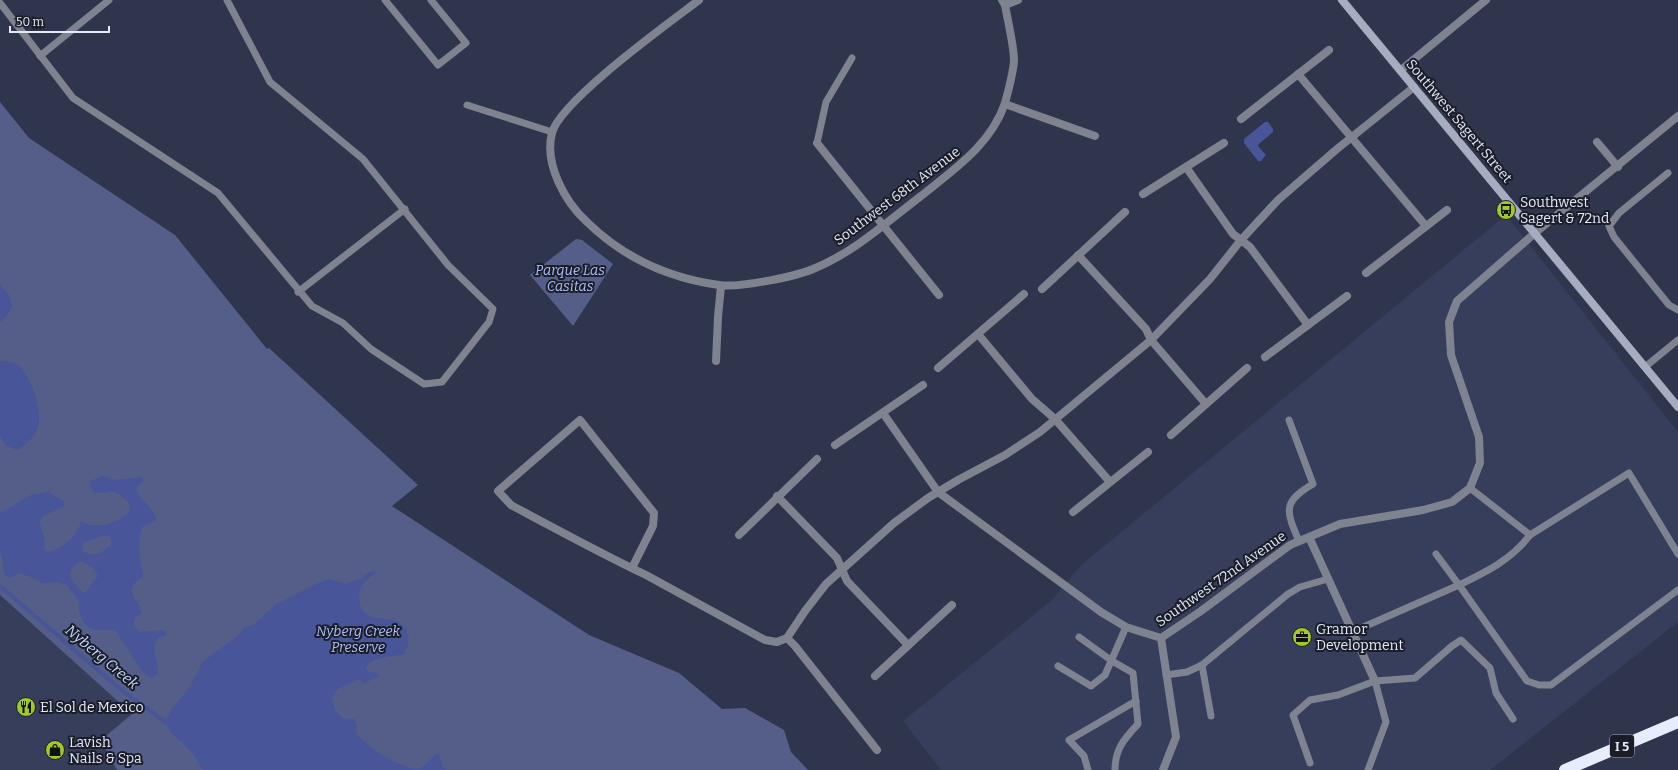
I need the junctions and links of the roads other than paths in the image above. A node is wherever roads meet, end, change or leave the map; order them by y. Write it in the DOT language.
graph roads {
  1 [pos="109,0"];
  2 [pos="227,0"];
  3 [pos="385,0"];
  4 [pos="431,0"];
  5 [pos="699,0"];
  6 [pos="1018,0"];
  7 [pos="1342,0"];
  8 [pos="1486,0"];
  9 [pos="1004,2"];
  10 [pos="0,3"];
  11 [pos="1329,50"];
  12 [pos="40,56"];
  13 [pos="852,58"];
  14 [pos="1400,70"];
  15 [pos="1298,74"];
  16 [pos="1414,87"];
  17 [pos="1005,104"];
  18 [pos="468,105"];
  19 [pos="1678,116"];
  20 [pos="1241,119"];
  21 [pos="552,132"];
  22 [pos="1095,136"];
  23 [pos="1352,138"];
  24 [pos="1597,142"];
  25 [pos="817,143"];
  26 [pos="1224,143"];
  27 [pos="1186,167"];
  28 [pos="1618,167"];
  29 [pos="1668,173"];
  30 [pos="1143,194"];
  31 [pos="405,209"];
  32 [pos="1447,210"];
  33 [pos="1125,212"];
  34 [pos="884,225"];
  35 [pos="1426,226"];
  36 [pos="1536,234"];
  37 [pos="1241,240"];
  38 [pos="1078,255"];
  39 [pos="1366,273"];
  40 [pos="722,286"];
  41 [pos="1042,289"];
  42 [pos="298,292"];
  43 [pos="1024,294"];
  44 [pos="939,295"];
  45 [pos="1347,296"];
  46 [pos="1678,310"];
  47 [pos="1308,325"];
  48 [pos="978,334"];
  49 [pos="1151,340"];
  50 [pos="1678,340"];
  51 [pos="1265,357"];
  52 [pos="716,361"];
  53 [pos="1645,367"];
  54 [pos="938,368"];
  55 [pos="1247,368"];
  56 [pos="923,385"];
  57 [pos="1206,404"];
  58 [pos="1678,407"];
  59 [pos="883,413"];
  60 [pos="1055,419"];
  61 [pos="1289,420"];
  62 [pos="1171,435"];
  63 [pos="835,445"];
  64 [pos="1148,452"];
  65 [pos="817,459"];
  66 [pos="1110,482"];
  67 [pos="1470,488"];
  68 [pos="938,492"];
  69 [pos="777,496"];
  70 [pos="1073,512"];
  71 [pos="1530,535"];
  72 [pos="739,536"];
  73 [pos="1309,537"];
  74 [pos="1299,541"];
  75 [pos="1436,554"];
  76 [pos="1678,554"];
  77 [pos="632,568"];
  78 [pos="841,570"];
  79 [pos="1328,579"];
  80 [pos="1459,585"];
  81 [pos="1678,590"];
  82 [pos="952,605"];
  83 [pos="1126,627"];
  84 [pos="1352,632"];
  85 [pos="1079,637"];
  86 [pos="787,638"];
  87 [pos="1161,638"];
  88 [pos="908,645"];
  89 [pos="1112,661"];
  90 [pos="1202,665"];
  91 [pos="1058,666"];
  92 [pos="1166,675"];
  93 [pos="875,676"];
  94 [pos="1375,681"];
  95 [pos="1136,701"];
  96 [pos="1211,716"];
  97 [pos="1513,719"];
  98 [pos="1678,722"];
  99 [pos="877,750"];
  100 [pos="1310,763"];
  101 [pos="1088,770"];
  102 [pos="1115,770"];
  103 [pos="1163,770"];
  104 [pos="1368,770"];
  105 [pos="1565,770"];
  1 -- 12 [label="lane"];
  2 -- 31 [label="lane"];
  3 -- 4 [label="lane"];
  5 -- 21 [label="street"];
  6 -- 9 [label="street"];
  7 -- 14 [label="main road, Southwest Sagert Street"];
  8 -- 14 [label="street"];
  9 -- 17 [label="street, Southwest 68th Avenue"];
  10 -- 12 [label="lane"];
  11 -- 15 [label="street"];
  12 -- 42 [label="lane"];
  13 -- 25 [label="lane"];
  14 -- 16 [label="main road, Southwest Sagert Street"];
  15 -- 20 [label="street"];
  15 -- 23 [label="street"];
  16 -- 23 [label="street"];
  16 -- 36 [label="main road, Southwest Sagert Street"];
  17 -- 22 [label="street"];
  17 -- 34 [label="street, Southwest 68th Avenue"];
  18 -- 21 [label="lane"];
  19 -- 28 [label="street"];
  21 -- 40 [label="street, Southwest 68th Avenue"];
  23 -- 35 [label="street"];
  23 -- 37 [label="street"];
  24 -- 28 [label="street"];
  25 -- 34 [label="street"];
  26 -- 27 [label="street"];
  27 -- 30 [label="street"];
  27 -- 37 [label="street"];
  28 -- 36 [label="street"];
  29 -- 46 [label="lane"];
  31 -- 42 [label="lane"];
  31 -- 42 [label="lane"];
  32 -- 35 [label="street"];
  33 -- 38 [label="street"];
  34 -- 40 [label="street, Southwest 68th Avenue"];
  34 -- 44 [label="street"];
  35 -- 39 [label="street"];
  36 -- 53 [label="main road, Southwest Sagert Street"];
  36 -- 67 [label="street"];
  37 -- 47 [label="street"];
  37 -- 49 [label="street"];
  38 -- 41 [label="street"];
  38 -- 49 [label="street"];
  40 -- 52 [label="street"];
  43 -- 48 [label="street"];
  45 -- 47 [label="street"];
  47 -- 51 [label="street"];
  48 -- 54 [label="street"];
  48 -- 60 [label="street"];
  49 -- 57 [label="street"];
  49 -- 60 [label="street"];
  50 -- 53 [label="lane"];
  53 -- 58 [label="main road, Southwest Sagert Street"];
  55 -- 57 [label="street"];
  56 -- 59 [label="street"];
  57 -- 62 [label="street"];
  59 -- 63 [label="street"];
  59 -- 68 [label="street, Southwest 72nd Avenue"];
  60 -- 66 [label="street"];
  60 -- 68 [label="street"];
  61 -- 74 [label="lane"];
  64 -- 66 [label="street"];
  65 -- 69 [label="street"];
  66 -- 70 [label="street"];
  67 -- 71 [label="lane"];
  67 -- 73 [label="street, Southwest 72nd Avenue"];
  68 -- 78 [label="street"];
  68 -- 83 [label="street, Southwest 72nd Avenue"];
  69 -- 72 [label="street"];
  69 -- 78 [label="street"];
  71 -- 76 [label="lane"];
  71 -- 80 [label="lane"];
  73 -- 74 [label="street, Southwest 72nd Avenue"];
  73 -- 79 [label="street"];
  74 -- 87 [label="street, Southwest 72nd Avenue"];
  75 -- 80 [label="lane"];
  77 -- 77 [label="street"];
  77 -- 86 [label="street"];
  78 -- 86 [label="street"];
  78 -- 88 [label="street"];
  79 -- 84 [label="street"];
  79 -- 90 [label="lane"];
  80 -- 81 [label="lane"];
  80 -- 84 [label="lane"];
  82 -- 88 [label="street"];
  83 -- 87 [label="street, Southwest 72nd Avenue"];
  83 -- 89 [label="lane"];
  84 -- 94 [label="street"];
  85 -- 89 [label="lane"];
  86 -- 99 [label="street"];
  87 -- 92 [label="street"];
  88 -- 93 [label="street"];
  89 -- 91 [label="lane"];
  89 -- 95 [label="lane"];
  90 -- 92 [label="lane"];
  90 -- 96 [label="lane"];
  92 -- 103 [label="street"];
  94 -- 97 [label="lane"];
  94 -- 100 [label="lane"];
  94 -- 104 [label="lane"];
  95 -- 101 [label="lane"];
  95 -- 102 [label="lane"];
  98 -- 105 [label="highway, I 5"];
}
